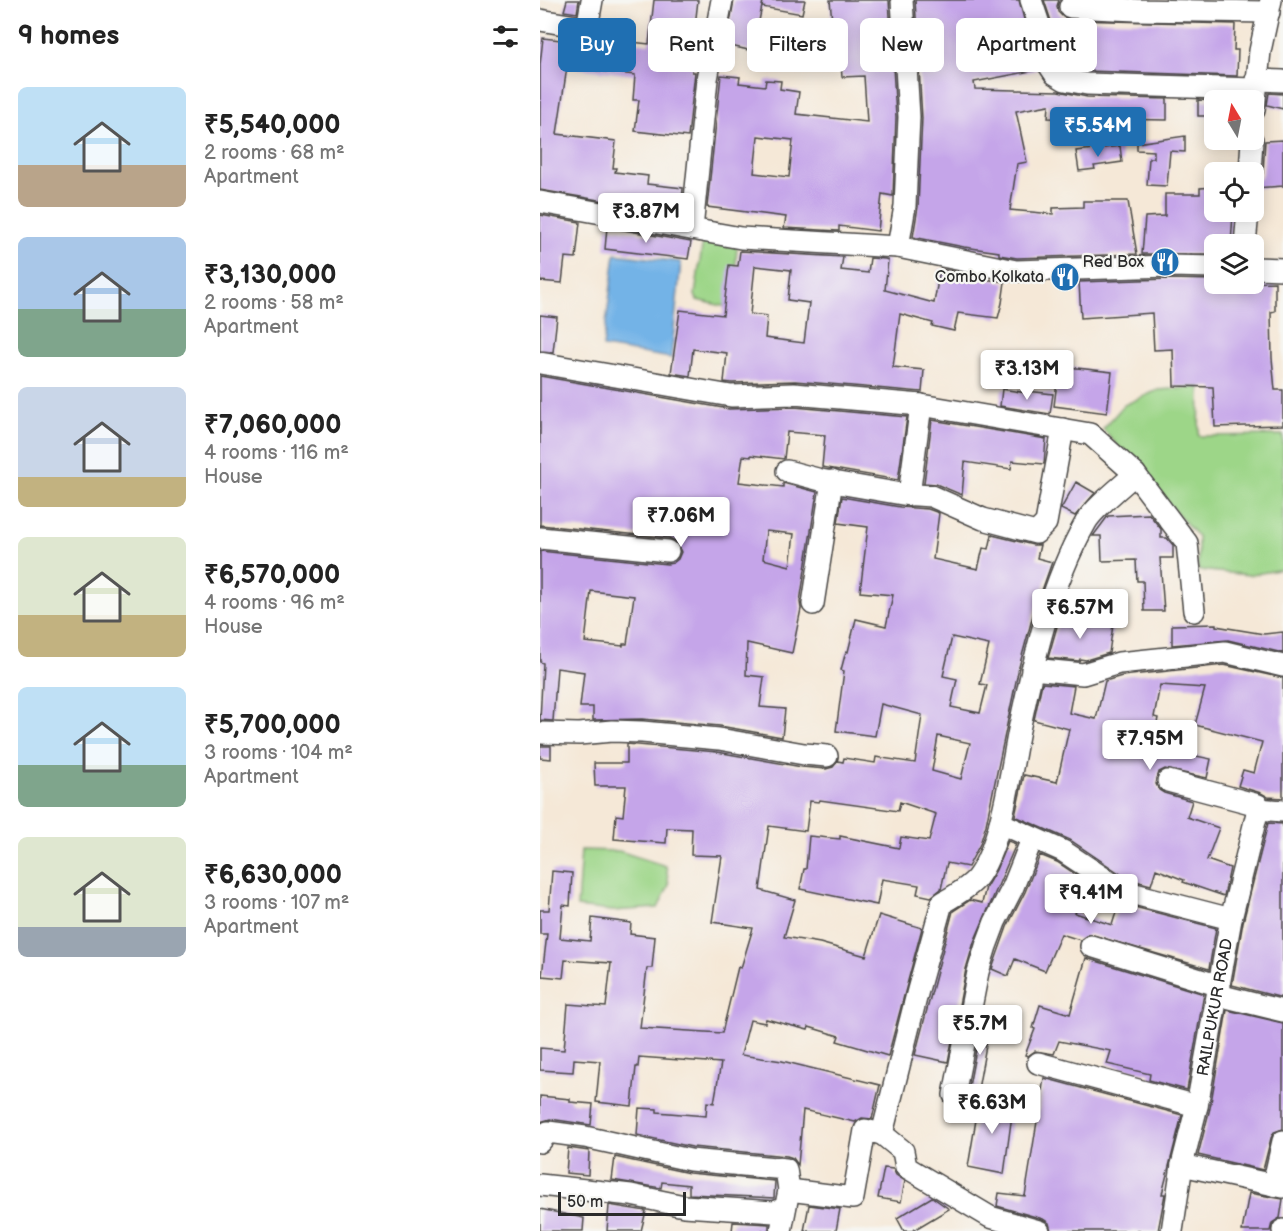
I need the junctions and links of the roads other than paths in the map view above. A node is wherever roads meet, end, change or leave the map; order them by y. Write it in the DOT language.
graph roads {
  1 [pos="592,0"];
  2 [pos="722,0"];
  3 [pos="902,0"];
  4 [pos="1031,0"];
  5 [pos="1270,6"];
  6 [pos="1070,7"];
  7 [pos="540,20"];
  8 [pos="1283,81"];
  9 [pos="1256,84"];
  10 [pos="1256,90"];
  11 [pos="540,202"];
  12 [pos="692,229"];
  13 [pos="898,247"];
  14 [pos="1204,267"];
  15 [pos="1264,268"];
  16 [pos="1283,269"];
  17 [pos="540,363"];
  18 [pos="921,405"];
  19 [pos="1064,429"];
  20 [pos="787,471"];
  21 [pos="1135,474"];
  22 [pos="832,482"];
  23 [pos="909,495"];
  24 [pos="540,538"];
  25 [pos="668,551"];
  26 [pos="813,604"];
  27 [pos="1194,611"];
  28 [pos="1283,666"];
  29 [pos="1032,669"];
  30 [pos="540,733"];
  31 [pos="827,756"];
  32 [pos="1168,781"];
  33 [pos="1258,809"];
  34 [pos="1283,810"];
  35 [pos="1000,824"];
  36 [pos="1032,839"];
  37 [pos="1231,919"];
  38 [pos="1091,946"];
  39 [pos="1219,990"];
  40 [pos="1283,1011"];
  41 [pos="1038,1064"];
  42 [pos="954,1095"];
  43 [pos="1197,1106"];
  44 [pos="882,1134"];
  45 [pos="540,1142"];
  46 [pos="1283,1142"];
  47 [pos="1182,1165"];
  48 [pos="540,1185"];
  49 [pos="1278,1186"];
  50 [pos="787,1199"];
  51 [pos="988,1224"];
  52 [pos="781,1231"];
  53 [pos="1039,1231"];
  54 [pos="1172,1231"];
  1 -- 7 [label="street"];
  2 -- 12 [label="street"];
  3 -- 13 [label="street"];
  4 -- 9 [label="street"];
  5 -- 6 [label="street"];
  5 -- 9 [label="street"];
  8 -- 9 [label="street"];
  9 -- 10 [label="street"];
  11 -- 12 [label="street"];
  12 -- 13 [label="street"];
  13 -- 14 [label="street"];
  15 -- 16 [label="street"];
  17 -- 18 [label="street"];
  18 -- 19 [label="street"];
  18 -- 23 [label="street"];
  19 -- 21 [label="street"];
  19 -- 23 [label="street"];
  20 -- 22 [label="street"];
  21 -- 27 [label="street"];
  21 -- 29 [label="street"];
  22 -- 23 [label="street"];
  22 -- 26 [label="street"];
  24 -- 25 [label="street"];
  28 -- 29 [label="street"];
  29 -- 35 [label="street"];
  30 -- 31 [label="street"];
  32 -- 33 [label="street"];
  33 -- 34 [label="street"];
  33 -- 37 [label="street, RAILPUKUR ROAD"];
  35 -- 36 [label="street"];
  35 -- 44 [label="street"];
  36 -- 37 [label="street"];
  36 -- 42 [label="street"];
  37 -- 39 [label="street, RAILPUKUR ROAD"];
  38 -- 39 [label="street"];
  39 -- 40 [label="street"];
  39 -- 43 [label="street, RAILPUKUR ROAD"];
  41 -- 43 [label="street"];
  43 -- 47 [label="street, RAILPUKUR ROAD"];
  44 -- 50 [label="street"];
  44 -- 51 [label="street"];
  45 -- 50 [label="street"];
  46 -- 49 [label="street"];
  47 -- 49 [label="street"];
  47 -- 54 [label="street, RAILPUKUR ROAD"];
  48 -- 50 [label="street"];
  50 -- 52 [label="street"];
  51 -- 53 [label="street"];
}
